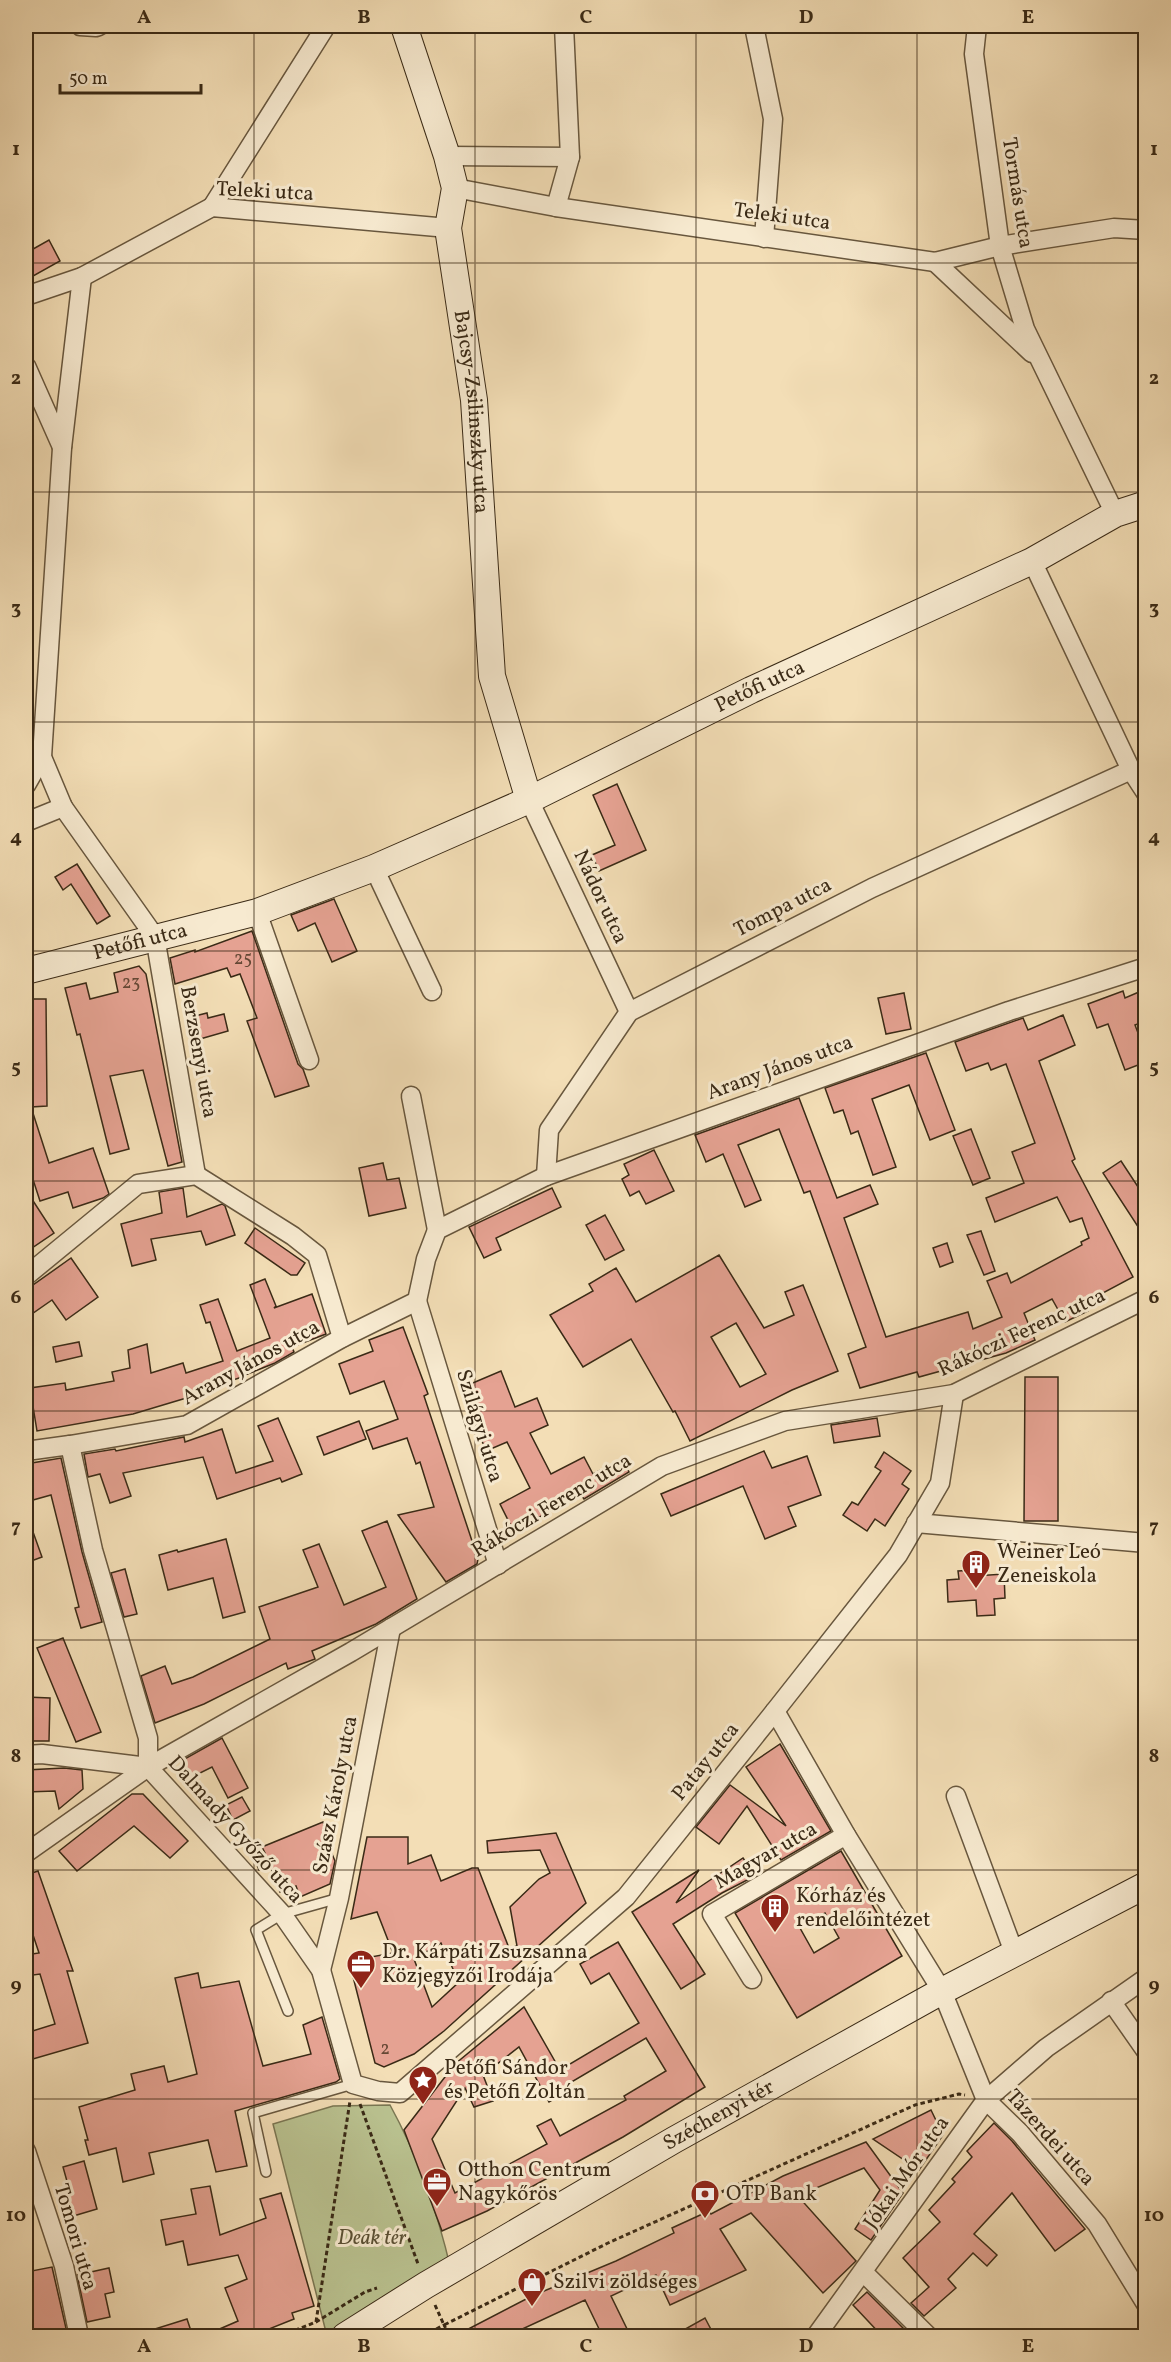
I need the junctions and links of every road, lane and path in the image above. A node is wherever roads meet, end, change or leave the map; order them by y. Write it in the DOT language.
graph roads {
  1 [pos="80,26"];
  2 [pos="99,26"];
  3 [pos="326,26"];
  4 [pos="404,26"];
  5 [pos="564,26"];
  6 [pos="754,26"];
  7 [pos="977,26"];
  8 [pos="447,156"];
  9 [pos="570,157"];
  10 [pos="455,188"];
  11 [pos="212,207"];
  12 [pos="556,207"];
  13 [pos="448,228"];
  14 [pos="1146,230"];
  15 [pos="764,238"];
  16 [pos="1000,246"];
  17 [pos="935,262"];
  18 [pos="82,277"];
  19 [pos="26,296"];
  20 [pos="1040,361"];
  21 [pos="26,366"];
  22 [pos="62,448"];
  23 [pos="1146,504"];
  24 [pos="1115,514"];
  25 [pos="1032,561"];
  26 [pos="42,757"];
  27 [pos="1131,770"];
  28 [pos="26,785"];
  29 [pos="1146,793"];
  30 [pos="529,800"];
  31 [pos="63,807"];
  32 [pos="26,822"];
  33 [pos="375,868"];
  34 [pos="257,912"];
  35 [pos="155,937"];
  36 [pos="1146,967"];
  37 [pos="26,971"];
  38 [pos="432,991"];
  39 [pos="629,1012"];
  40 [pos="309,1060"];
  41 [pos="411,1096"];
  42 [pos="196,1175"];
  43 [pos="546,1176"];
  44 [pos="437,1230"];
  45 [pos="26,1276"];
  46 [pos="1146,1299"];
  47 [pos="417,1301"];
  48 [pos="342,1338"];
  49 [pos="954,1394"];
  50 [pos="70,1445"];
  51 [pos="26,1451"];
  52 [pos="916,1523"];
  53 [pos="1146,1543"];
  54 [pos="498,1565"];
  55 [pos="392,1628"];
  56 [pos="775,1711"];
  57 [pos="26,1755"];
  58 [pos="148,1767"];
  59 [pos="956,1796"];
  60 [pos="846,1835"];
  61 [pos="26,1853"];
  62 [pos="1146,1885"];
  63 [pos="339,1898"];
  64 [pos="282,1914"];
  65 [pos="1015,1955"];
  66 [pos="321,1970"];
  67 [pos="1146,1978"];
  68 [pos="752,1979"];
  69 [pos="942,1991"];
  70 [pos="1111,2001"];
  71 [pos="288,2012"];
  72 [pos="1146,2051"];
  73 [pos="353,2084"];
  74 [pos="986,2100"];
  75 [pos="26,2151"];
  76 [pos="266,2172"];
  77 [pos="864,2273"];
  78 [pos="388,2285"];
  79 [pos="426,2285"];
  80 [pos="1146,2304"];
  81 [pos="316,2322"];
  82 [pos="444,2325"];
  83 [pos="79,2337"];
  84 [pos="281,2337"];
  85 [pos="345,2337"];
  86 [pos="423,2337"];
  87 [pos="450,2337"];
  88 [pos="816,2337"];
  89 [pos="928,2337"];
  1 -- 2 [label="street"];
  3 -- 11 [label="street"];
  4 -- 8 [label="street, Bajcsy-Zsilinszky utca"];
  5 -- 9 [label="street"];
  6 -- 15 [label="street"];
  7 -- 16 [label="street, Tormás utca"];
  8 -- 9 [label="street"];
  8 -- 10 [label="street, Bajcsy-Zsilinszky utca"];
  9 -- 12 [label="street"];
  10 -- 12 [label="street, Teleki utca"];
  10 -- 13 [label="street, Bajcsy-Zsilinszky utca"];
  11 -- 13 [label="street, Teleki utca"];
  11 -- 18 [label="street, Teleki utca"];
  12 -- 15 [label="street, Teleki utca"];
  13 -- 30 [label="street, Bajcsy-Zsilinszky utca"];
  14 -- 16 [label="street, Teleki utca"];
  15 -- 17 [label="street, Teleki utca"];
  16 -- 17 [label="street, Teleki utca"];
  16 -- 20 [label="street, Tormás utca"];
  17 -- 20 [label="street, Tormás utca"];
  18 -- 19 [label="street, Teleki utca"];
  18 -- 22 [label="street"];
  20 -- 24 [label="street, Tormás utca"];
  21 -- 22 [label="street"];
  22 -- 26 [label="street"];
  23 -- 24 [label="street, Petőfi utca"];
  24 -- 25 [label="street, Petőfi utca"];
  25 -- 27 [label="street"];
  25 -- 30 [label="street, Petőfi utca"];
  26 -- 28 [label="street"];
  26 -- 31 [label="street"];
  27 -- 29 [label="street"];
  27 -- 39 [label="street, Tompa utca"];
  30 -- 33 [label="street, Petőfi utca"];
  30 -- 39 [label="street, Nádor utca"];
  31 -- 32 [label="street"];
  31 -- 35 [label="street"];
  33 -- 34 [label="street, Petőfi utca"];
  33 -- 38 [label="street"];
  34 -- 35 [label="street, Petőfi utca"];
  34 -- 40 [label="street"];
  35 -- 37 [label="street, Petőfi utca"];
  35 -- 42 [label="street, Berzsenyi utca"];
  36 -- 43 [label="street, Arany János utca"];
  39 -- 43 [label="street, Tompa utca"];
  41 -- 44 [label="street"];
  42 -- 45 [label="street"];
  42 -- 48 [label="street"];
  43 -- 44 [label="street, Arany János utca"];
  44 -- 47 [label="street"];
  46 -- 49 [label="street, Rákóczi Ferenc utca"];
  47 -- 48 [label="street, Arany János utca"];
  47 -- 54 [label="street, Szilágyi utca"];
  48 -- 50 [label="street, Arany János utca"];
  49 -- 52 [label="street, Patay utca"];
  49 -- 54 [label="street, Rákóczi Ferenc utca"];
  50 -- 51 [label="street, Arany János utca"];
  50 -- 58 [label="street, Dalmady Győző utca"];
  52 -- 53 [label="street"];
  52 -- 56 [label="street, Patay utca"];
  54 -- 55 [label="street, Rákóczi Ferenc utca"];
  55 -- 58 [label="street, Rákóczi Ferenc utca"];
  55 -- 63 [label="street, Szász Károly utca"];
  56 -- 60 [label="street, Magyar utca"];
  56 -- 73 [label="street, Patay utca"];
  57 -- 58 [label="street"];
  58 -- 61 [label="street, Rákóczi Ferenc utca"];
  58 -- 64 [label="street, Dalmady Győző utca"];
  59 -- 65 [label="street"];
  60 -- 68 [label="street, Magyar utca"];
  60 -- 69 [label="street, Magyar utca"];
  62 -- 65 [label="street, Széchenyi tér"];
  63 -- 64 [label="lane"];
  63 -- 66 [label="street, Szász Károly utca"];
  64 -- 66 [label="street, Dalmady Győző utca"];
  64 -- 71 [label="lane"];
  65 -- 69 [label="street, Széchenyi tér"];
  66 -- 73 [label="street, Dalmady Győző utca"];
  67 -- 70 [label="street"];
  69 -- 74 [label="street, Tázerdei utca"];
  69 -- 79 [label="street, Széchenyi tér"];
  70 -- 72 [label="street"];
  70 -- 74 [label="street"];
  73 -- 76 [label="lane"];
  73 -- 79 [label="path"];
  73 -- 81 [label="path"];
  74 -- 77 [label="street, Jókai Mór utca"];
  74 -- 80 [label="street, Tázerdei utca"];
  74 -- 82 [label="path"];
  75 -- 83 [label="street, Tomori utca"];
  77 -- 88 [label="street, Jókai Mór utca"];
  77 -- 89 [label="street"];
  78 -- 81 [label="path"];
  79 -- 82 [label="path"];
  79 -- 85 [label="street, Széchenyi tér"];
  81 -- 84 [label="path"];
  82 -- 86 [label="path"];
  82 -- 87 [label="path"];
}
